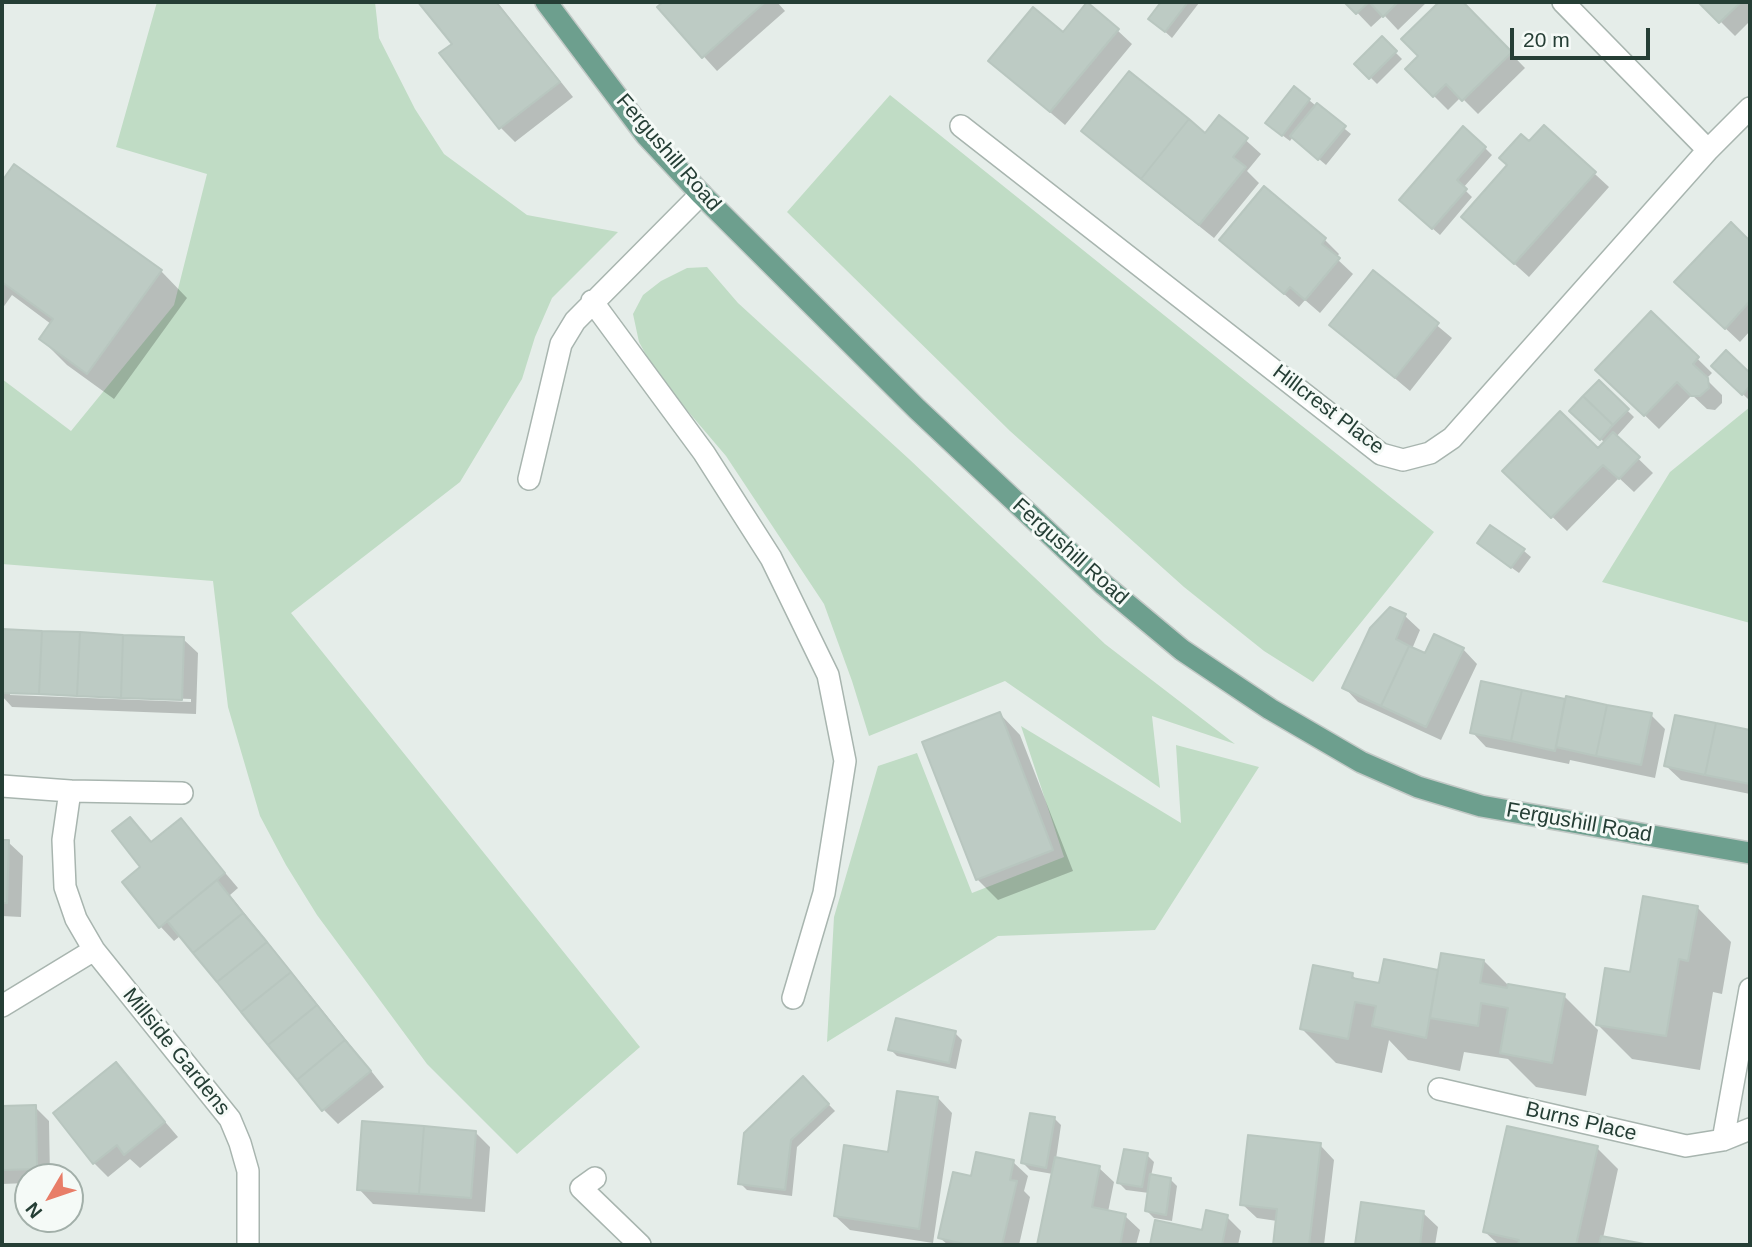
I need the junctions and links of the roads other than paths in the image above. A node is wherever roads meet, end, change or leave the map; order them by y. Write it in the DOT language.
graph roads {
  1 [pos="546,2"];
  2 [pos="1563,2"];
  3 [pos="1750,108"];
  4 [pos="961,126"];
  5 [pos="1708,150"];
  6 [pos="701,194"];
  7 [pos="592,301"];
  8 [pos="529,479"];
  9 [pos="2,786"];
  10 [pos="70,791"];
  11 [pos="182,793"];
  12 [pos="1750,853"];
  13 [pos="94,950"];
  14 [pos="1750,989"];
  15 [pos="793,998"];
  16 [pos="2,1006"];
  17 [pos="1439,1089"];
  18 [pos="1750,1129"];
  19 [pos="1723,1140"];
  20 [pos="595,1178"];
  21 [pos="248,1245"];
  22 [pos="640,1245"];
  1 -- 6 [label="main road, Fergushill Road"];
  2 -- 5 [label="street"];
  3 -- 5 [label="street, Hillcrest Place"];
  4 -- 5 [label="street, Hillcrest Place"];
  6 -- 7 [label="street"];
  6 -- 12 [label="main road, Fergushill Road"];
  7 -- 8 [label="street"];
  7 -- 15 [label="street"];
  9 -- 10 [label="street"];
  10 -- 11 [label="street"];
  10 -- 13 [label="street, Millside Gardens"];
  13 -- 16 [label="street"];
  13 -- 21 [label="street, Millside Gardens"];
  14 -- 19 [label="street"];
  17 -- 19 [label="street, Burns Place"];
  18 -- 19 [label="street, Burns Place"];
  20 -- 22 [label="street"];
}
